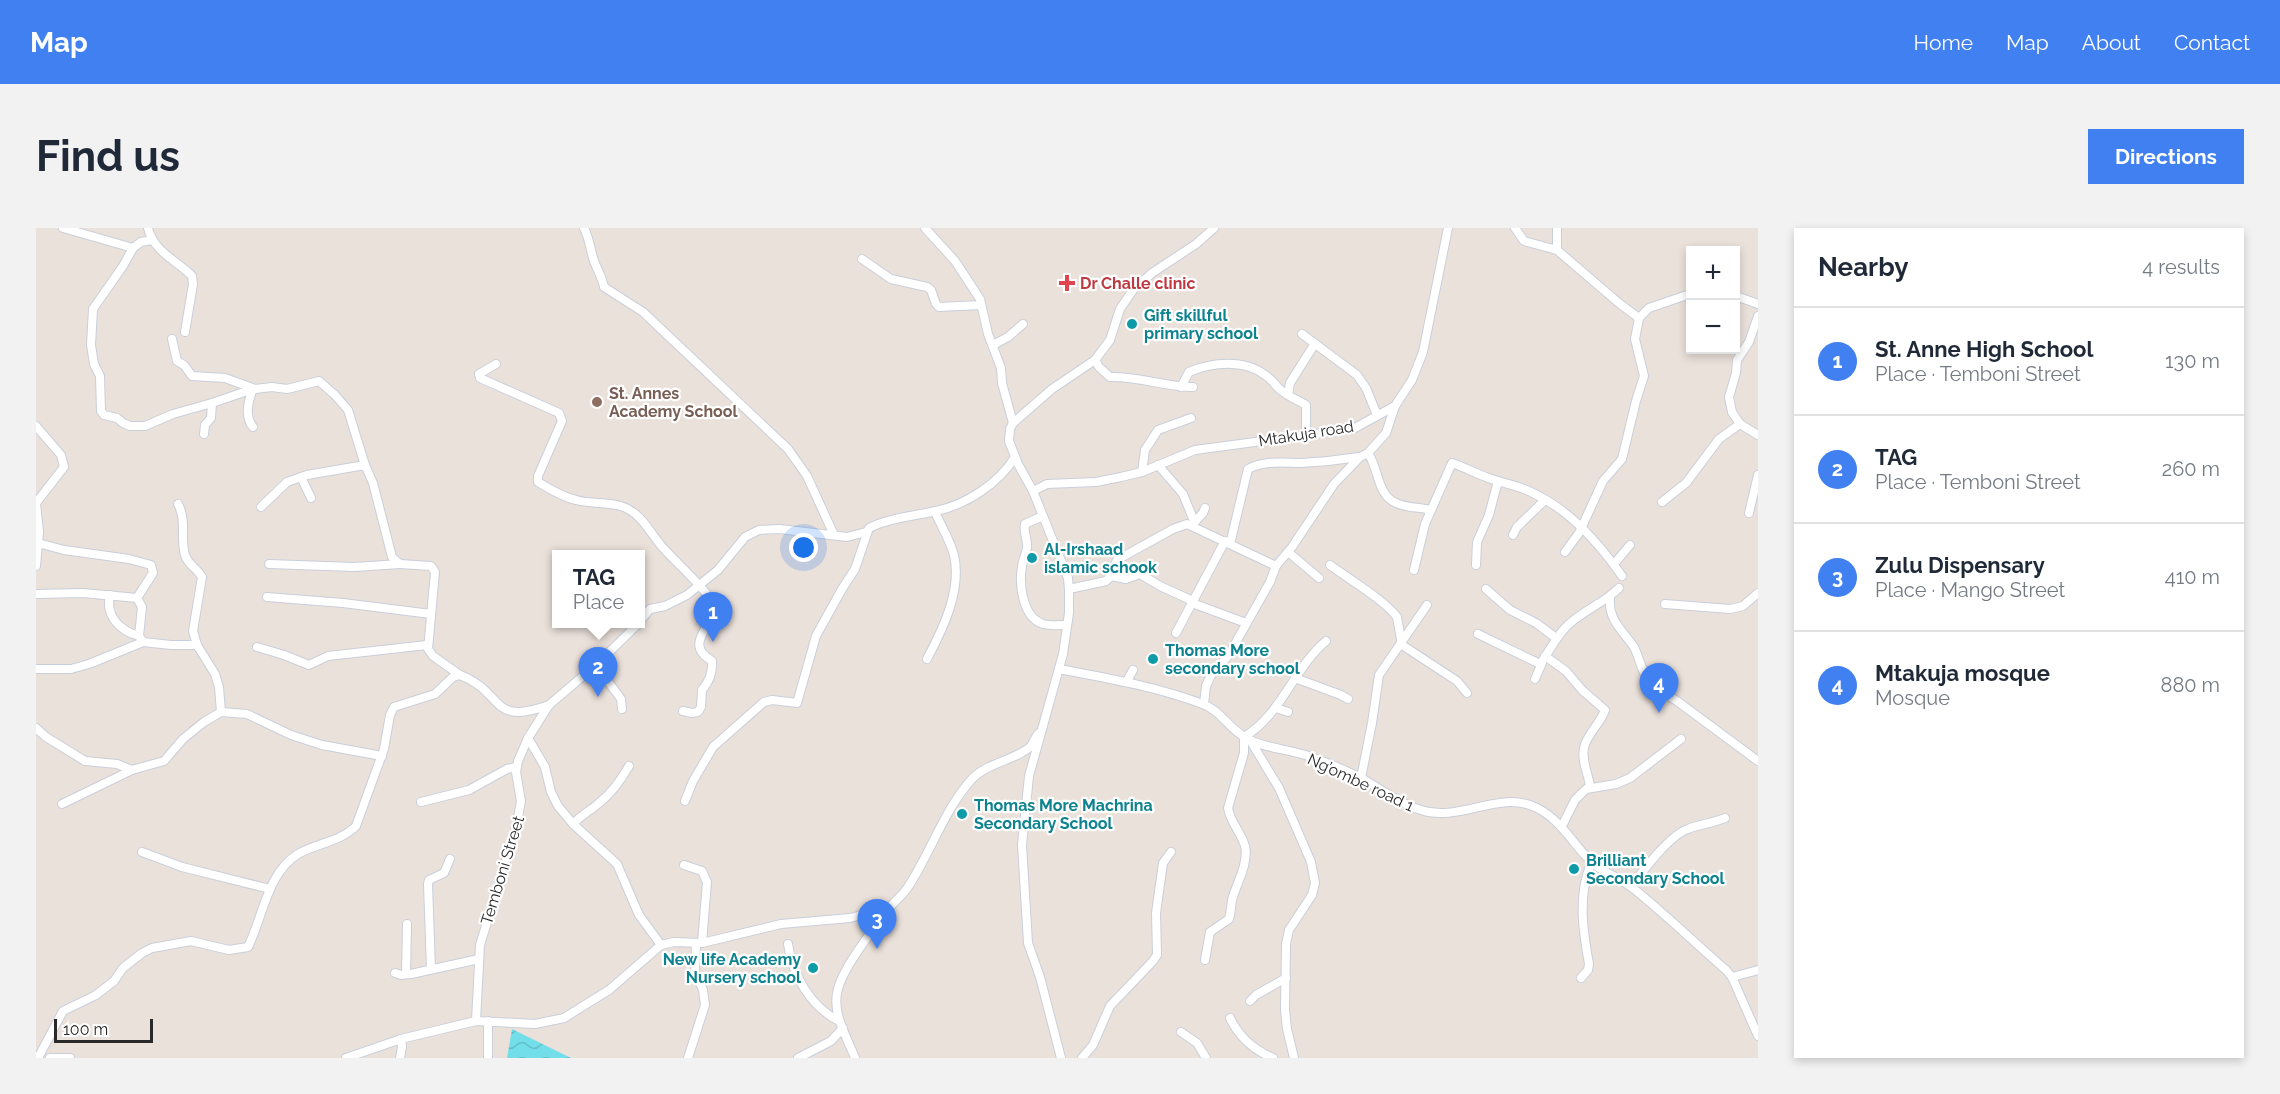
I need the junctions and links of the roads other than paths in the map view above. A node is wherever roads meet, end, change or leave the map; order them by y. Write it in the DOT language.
graph roads {
  1 [pos="63,228"];
  2 [pos="147,228"];
  3 [pos="584,228"];
  4 [pos="925,228"];
  5 [pos="1214,228"];
  6 [pos="1448,228"];
  7 [pos="1515,228"];
  8 [pos="1557,228"];
  9 [pos="152,240"];
  10 [pos="133,248"];
  11 [pos="1557,250"];
  12 [pos="862,259"];
  13 [pos="1686,295"];
  14 [pos="1740,297"];
  15 [pos="1758,304"];
  16 [pos="981,305"];
  17 [pos="1758,316"];
  18 [pos="1639,318"];
  19 [pos="1023,324"];
  20 [pos="185,332"];
  21 [pos="1302,334"];
  22 [pos="172,339"];
  23 [pos="993,345"];
  24 [pos="1314,345"];
  25 [pos="1095,360"];
  26 [pos="496,364"];
  27 [pos="1181,387"];
  28 [pos="1193,387"];
  29 [pos="253,389"];
  30 [pos="1288,395"];
  31 [pos="212,403"];
  32 [pos="1395,406"];
  33 [pos="1377,415"];
  34 [pos="1191,418"];
  35 [pos="1013,423"];
  36 [pos="1740,424"];
  37 [pos="36,426"];
  38 [pos="253,427"];
  39 [pos="204,434"];
  40 [pos="1758,435"];
  41 [pos="1306,436"];
  42 [pos="1364,455"];
  43 [pos="1015,457"];
  44 [pos="365,465"];
  45 [pos="1158,465"];
  46 [pos="1142,472"];
  47 [pos="1758,475"];
  48 [pos="301,477"];
  49 [pos="1498,481"];
  50 [pos="1033,491"];
  51 [pos="311,498"];
  52 [pos="1545,500"];
  53 [pos="1662,502"];
  54 [pos="177,504"];
  55 [pos="261,507"];
  56 [pos="1205,508"];
  57 [pos="1430,510"];
  58 [pos="935,512"];
  59 [pos="1749,513"];
  60 [pos="1043,516"];
  61 [pos="1193,523"];
  62 [pos="1582,527"];
  63 [pos="866,532"];
  64 [pos="834,535"];
  65 [pos="1513,535"];
  66 [pos="38,543"];
  67 [pos="1227,543"];
  68 [pos="1630,545"];
  69 [pos="1288,552"];
  70 [pos="1564,552"];
  71 [pos="269,564"];
  72 [pos="400,564"];
  73 [pos="1614,564"];
  74 [pos="1330,565"];
  75 [pos="1476,565"];
  76 [pos="36,566"];
  77 [pos="1276,566"];
  78 [pos="1414,570"];
  79 [pos="1112,576"];
  80 [pos="1623,576"];
  81 [pos="1319,578"];
  82 [pos="699,585"];
  83 [pos="1619,588"];
  84 [pos="1069,589"];
  85 [pos="1486,589"];
  86 [pos="1758,593"];
  87 [pos="36,594"];
  88 [pos="110,596"];
  89 [pos="267,597"];
  90 [pos="137,598"];
  91 [pos="1610,598"];
  92 [pos="1193,602"];
  93 [pos="1665,603"];
  94 [pos="1426,605"];
  95 [pos="431,614"];
  96 [pos="645,616"];
  97 [pos="1246,624"];
  98 [pos="1067,625"];
  99 [pos="633,628"];
  100 [pos="1176,633"];
  101 [pos="1478,634"];
  102 [pos="1556,638"];
  103 [pos="141,639"];
  104 [pos="1326,641"];
  105 [pos="197,645"];
  106 [pos="427,645"];
  107 [pos="1402,645"];
  108 [pos="256,647"];
  109 [pos="927,659"];
  110 [pos="1544,660"];
  111 [pos="596,664"];
  112 [pos="36,669"];
  113 [pos="1059,669"];
  114 [pos="1133,670"];
  115 [pos="460,675"];
  116 [pos="1295,678"];
  117 [pos="1535,679"];
  118 [pos="1127,681"];
  119 [pos="1467,693"];
  120 [pos="1348,699"];
  121 [pos="1204,704"];
  122 [pos="549,705"];
  123 [pos="1276,708"];
  124 [pos="622,709"];
  125 [pos="221,711"];
  126 [pos="683,711"];
  127 [pos="1288,711"];
  128 [pos="36,728"];
  129 [pos="1041,728"];
  130 [pos="528,738"];
  131 [pos="1247,738"];
  132 [pos="1681,739"];
  133 [pos="382,756"];
  134 [pos="1758,761"];
  135 [pos="629,766"];
  136 [pos="516,767"];
  137 [pos="132,770"];
  138 [pos="1361,778"];
  139 [pos="1590,787"];
  140 [pos="685,801"];
  141 [pos="421,802"];
  142 [pos="62,804"];
  143 [pos="1725,818"];
  144 [pos="573,824"];
  145 [pos="1562,826"];
  146 [pos="142,852"];
  147 [pos="1172,852"];
  148 [pos="450,859"];
  149 [pos="1592,862"];
  150 [pos="684,865"];
  151 [pos="1632,887"];
  152 [pos="270,889"];
  153 [pos="889,908"];
  154 [pos="407,924"];
  155 [pos="699,943"];
  156 [pos="788,944"];
  157 [pos="661,945"];
  158 [pos="479,959"];
  159 [pos="1204,960"];
  160 [pos="431,969"];
  161 [pos="1758,970"];
  162 [pos="395,973"];
  163 [pos="406,974"];
  164 [pos="1732,977"];
  165 [pos="1286,978"];
  166 [pos="1581,978"];
  167 [pos="1250,1001"];
  168 [pos="1230,1018"];
  169 [pos="476,1021"];
  170 [pos="488,1021"];
  171 [pos="841,1024"];
  172 [pos="1181,1032"];
  173 [pos="1758,1036"];
  174 [pos="401,1039"];
  175 [pos="1293,1055"];
  176 [pos="38,1058"];
  177 [pos="50,1058"];
  178 [pos="70,1058"];
  179 [pos="346,1058"];
  180 [pos="400,1058"];
  181 [pos="488,1058"];
  182 [pos="688,1058"];
  183 [pos="798,1058"];
  184 [pos="855,1058"];
  185 [pos="1061,1058"];
  186 [pos="1082,1058"];
  187 [pos="1206,1058"];
  188 [pos="1273,1058"];
  189 [pos="1283,1058"];
  1 -- 10 [label="street"];
  2 -- 9 [label="street"];
  3 -- 64 [label="street"];
  4 -- 16 [label="street"];
  5 -- 25 [label="street"];
  6 -- 32 [label="street"];
  7 -- 11 [label="street"];
  8 -- 11 [label="street"];
  9 -- 10 [label="street"];
  9 -- 20 [label="street"];
  10 -- 31 [label="street"];
  11 -- 18 [label="street"];
  12 -- 16 [label="street"];
  13 -- 18 [label="street"];
  14 -- 15 [label="street"];
  16 -- 23 [label="street"];
  17 -- 36 [label="street"];
  18 -- 62 [label="street"];
  19 -- 23 [label="street"];
  21 -- 24 [label="street"];
  22 -- 29 [label="street"];
  23 -- 35 [label="street"];
  24 -- 30 [label="street"];
  24 -- 33 [label="street"];
  25 -- 27 [label="street"];
  25 -- 35 [label="street"];
  26 -- 82 [label="street"];
  27 -- 28 [label="street"];
  27 -- 30 [label="street"];
  29 -- 31 [label="street"];
  29 -- 38 [label="street"];
  29 -- 44 [label="street"];
  30 -- 41 [label="street"];
  31 -- 39 [label="street"];
  32 -- 33 [label="street, Mtakuja road"];
  32 -- 42 [label="street"];
  33 -- 41 [label="street, Mtakuja road"];
  34 -- 46 [label="street"];
  35 -- 43 [label="street"];
  36 -- 40 [label="street"];
  36 -- 53 [label="street"];
  37 -- 66 [label="street"];
  41 -- 45 [label="street, Mtakuja road"];
  42 -- 57 [label="street"];
  42 -- 67 [label="street"];
  42 -- 69 [label="street"];
  43 -- 50 [label="street"];
  43 -- 58 [label="street"];
  44 -- 48 [label="street"];
  44 -- 72 [label="street"];
  45 -- 46 [label="street, Mtakuja road"];
  45 -- 61 [label="street"];
  46 -- 50 [label="street, Mtakuja road"];
  47 -- 59 [label="street"];
  48 -- 51 [label="street"];
  48 -- 55 [label="street"];
  49 -- 52 [label="street"];
  49 -- 57 [label="street"];
  49 -- 75 [label="street"];
  50 -- 60 [label="street"];
  52 -- 62 [label="street"];
  52 -- 65 [label="street"];
  54 -- 105 [label="street"];
  56 -- 61 [label="street"];
  57 -- 78 [label="street"];
  58 -- 63 [label="street"];
  58 -- 109 [label="street"];
  60 -- 84 [label="street"];
  60 -- 98 [label="street"];
  61 -- 67 [label="street"];
  61 -- 79 [label="street"];
  62 -- 70 [label="street"];
  62 -- 73 [label="street"];
  63 -- 64 [label="street"];
  63 -- 140 [label="street"];
  64 -- 82 [label="street"];
  66 -- 76 [label="street"];
  66 -- 90 [label="street"];
  67 -- 77 [label="street"];
  67 -- 92 [label="street"];
  68 -- 73 [label="street"];
  69 -- 77 [label="street"];
  69 -- 81 [label="street"];
  71 -- 72 [label="street"];
  72 -- 95 [label="street"];
  73 -- 80 [label="street"];
  74 -- 107 [label="street"];
  77 -- 97 [label="street"];
  79 -- 84 [label="street"];
  79 -- 92 [label="street"];
  82 -- 96 [label="street"];
  82 -- 126 [label="street"];
  83 -- 91 [label="street"];
  84 -- 98 [label="street"];
  85 -- 102 [label="street"];
  86 -- 93 [label="street"];
  87 -- 88 [label="street"];
  88 -- 90 [label="street"];
  88 -- 103 [label="street"];
  89 -- 95 [label="street"];
  90 -- 103 [label="street"];
  91 -- 102 [label="street"];
  91 -- 134 [label="street"];
  92 -- 97 [label="street"];
  92 -- 100 [label="street"];
  94 -- 107 [label="street"];
  95 -- 106 [label="street"];
  97 -- 121 [label="street"];
  98 -- 113 [label="street"];
  99 -- 111 [label="street"];
  101 -- 110 [label="street"];
  102 -- 110 [label="street"];
  103 -- 105 [label="street"];
  103 -- 112 [label="street"];
  104 -- 116 [label="street"];
  105 -- 125 [label="street"];
  106 -- 108 [label="street"];
  106 -- 115 [label="street"];
  107 -- 119 [label="street"];
  107 -- 138 [label="street"];
  110 -- 117 [label="street"];
  110 -- 139 [label="street"];
  111 -- 122 [label="street"];
  111 -- 124 [label="street"];
  113 -- 118 [label="street, Ng’ombe road 1"];
  113 -- 129 [label="street"];
  114 -- 118 [label="street"];
  115 -- 122 [label="street"];
  115 -- 133 [label="street"];
  116 -- 120 [label="street"];
  116 -- 123 [label="street"];
  118 -- 121 [label="street, Ng’ombe road 1"];
  121 -- 131 [label="street, Ng’ombe road 1"];
  122 -- 130 [label="street"];
  123 -- 127 [label="street"];
  123 -- 131 [label="street"];
  125 -- 133 [label="street"];
  125 -- 137 [label="street"];
  128 -- 137 [label="street"];
  129 -- 153 [label="street"];
  129 -- 185 [label="street"];
  130 -- 136 [label="street"];
  130 -- 144 [label="street"];
  131 -- 138 [label="street, Ng’ombe road 1"];
  131 -- 159 [label="street"];
  131 -- 165 [label="street"];
  132 -- 139 [label="street"];
  133 -- 152 [label="street"];
  135 -- 144 [label="street"];
  136 -- 141 [label="street"];
  136 -- 158 [label="street, Temboni Street"];
  137 -- 142 [label="street"];
  138 -- 145 [label="street, Ng’ombe road 1"];
  139 -- 145 [label="street"];
  143 -- 151 [label="street"];
  144 -- 157 [label="street"];
  145 -- 149 [label="street, Ng’ombe road 1"];
  146 -- 152 [label="street"];
  147 -- 186 [label="street"];
  148 -- 160 [label="street"];
  149 -- 151 [label="street, Ng’ombe road 1"];
  149 -- 166 [label="street"];
  150 -- 155 [label="street"];
  151 -- 164 [label="street, Ng’ombe road 1"];
  152 -- 176 [label="street"];
  153 -- 155 [label="street"];
  153 -- 171 [label="street"];
  154 -- 163 [label="street"];
  155 -- 157 [label="street"];
  155 -- 182 [label="street"];
  156 -- 171 [label="street"];
  157 -- 170 [label="street"];
  158 -- 160 [label="street"];
  158 -- 169 [label="street, Temboni Street"];
  160 -- 163 [label="street"];
  161 -- 164 [label="street"];
  162 -- 163 [label="street"];
  164 -- 173 [label="street, Ng’ombe road 1"];
  165 -- 167 [label="street"];
  165 -- 175 [label="street"];
  168 -- 188 [label="street"];
  169 -- 170 [label="street"];
  169 -- 174 [label="street"];
  170 -- 181 [label="street"];
  171 -- 183 [label="street"];
  171 -- 184 [label="street"];
  172 -- 187 [label="street"];
  174 -- 179 [label="street"];
  174 -- 180 [label="street"];
  175 -- 189 [label="street"];
  177 -- 178 [label="street"];
}
